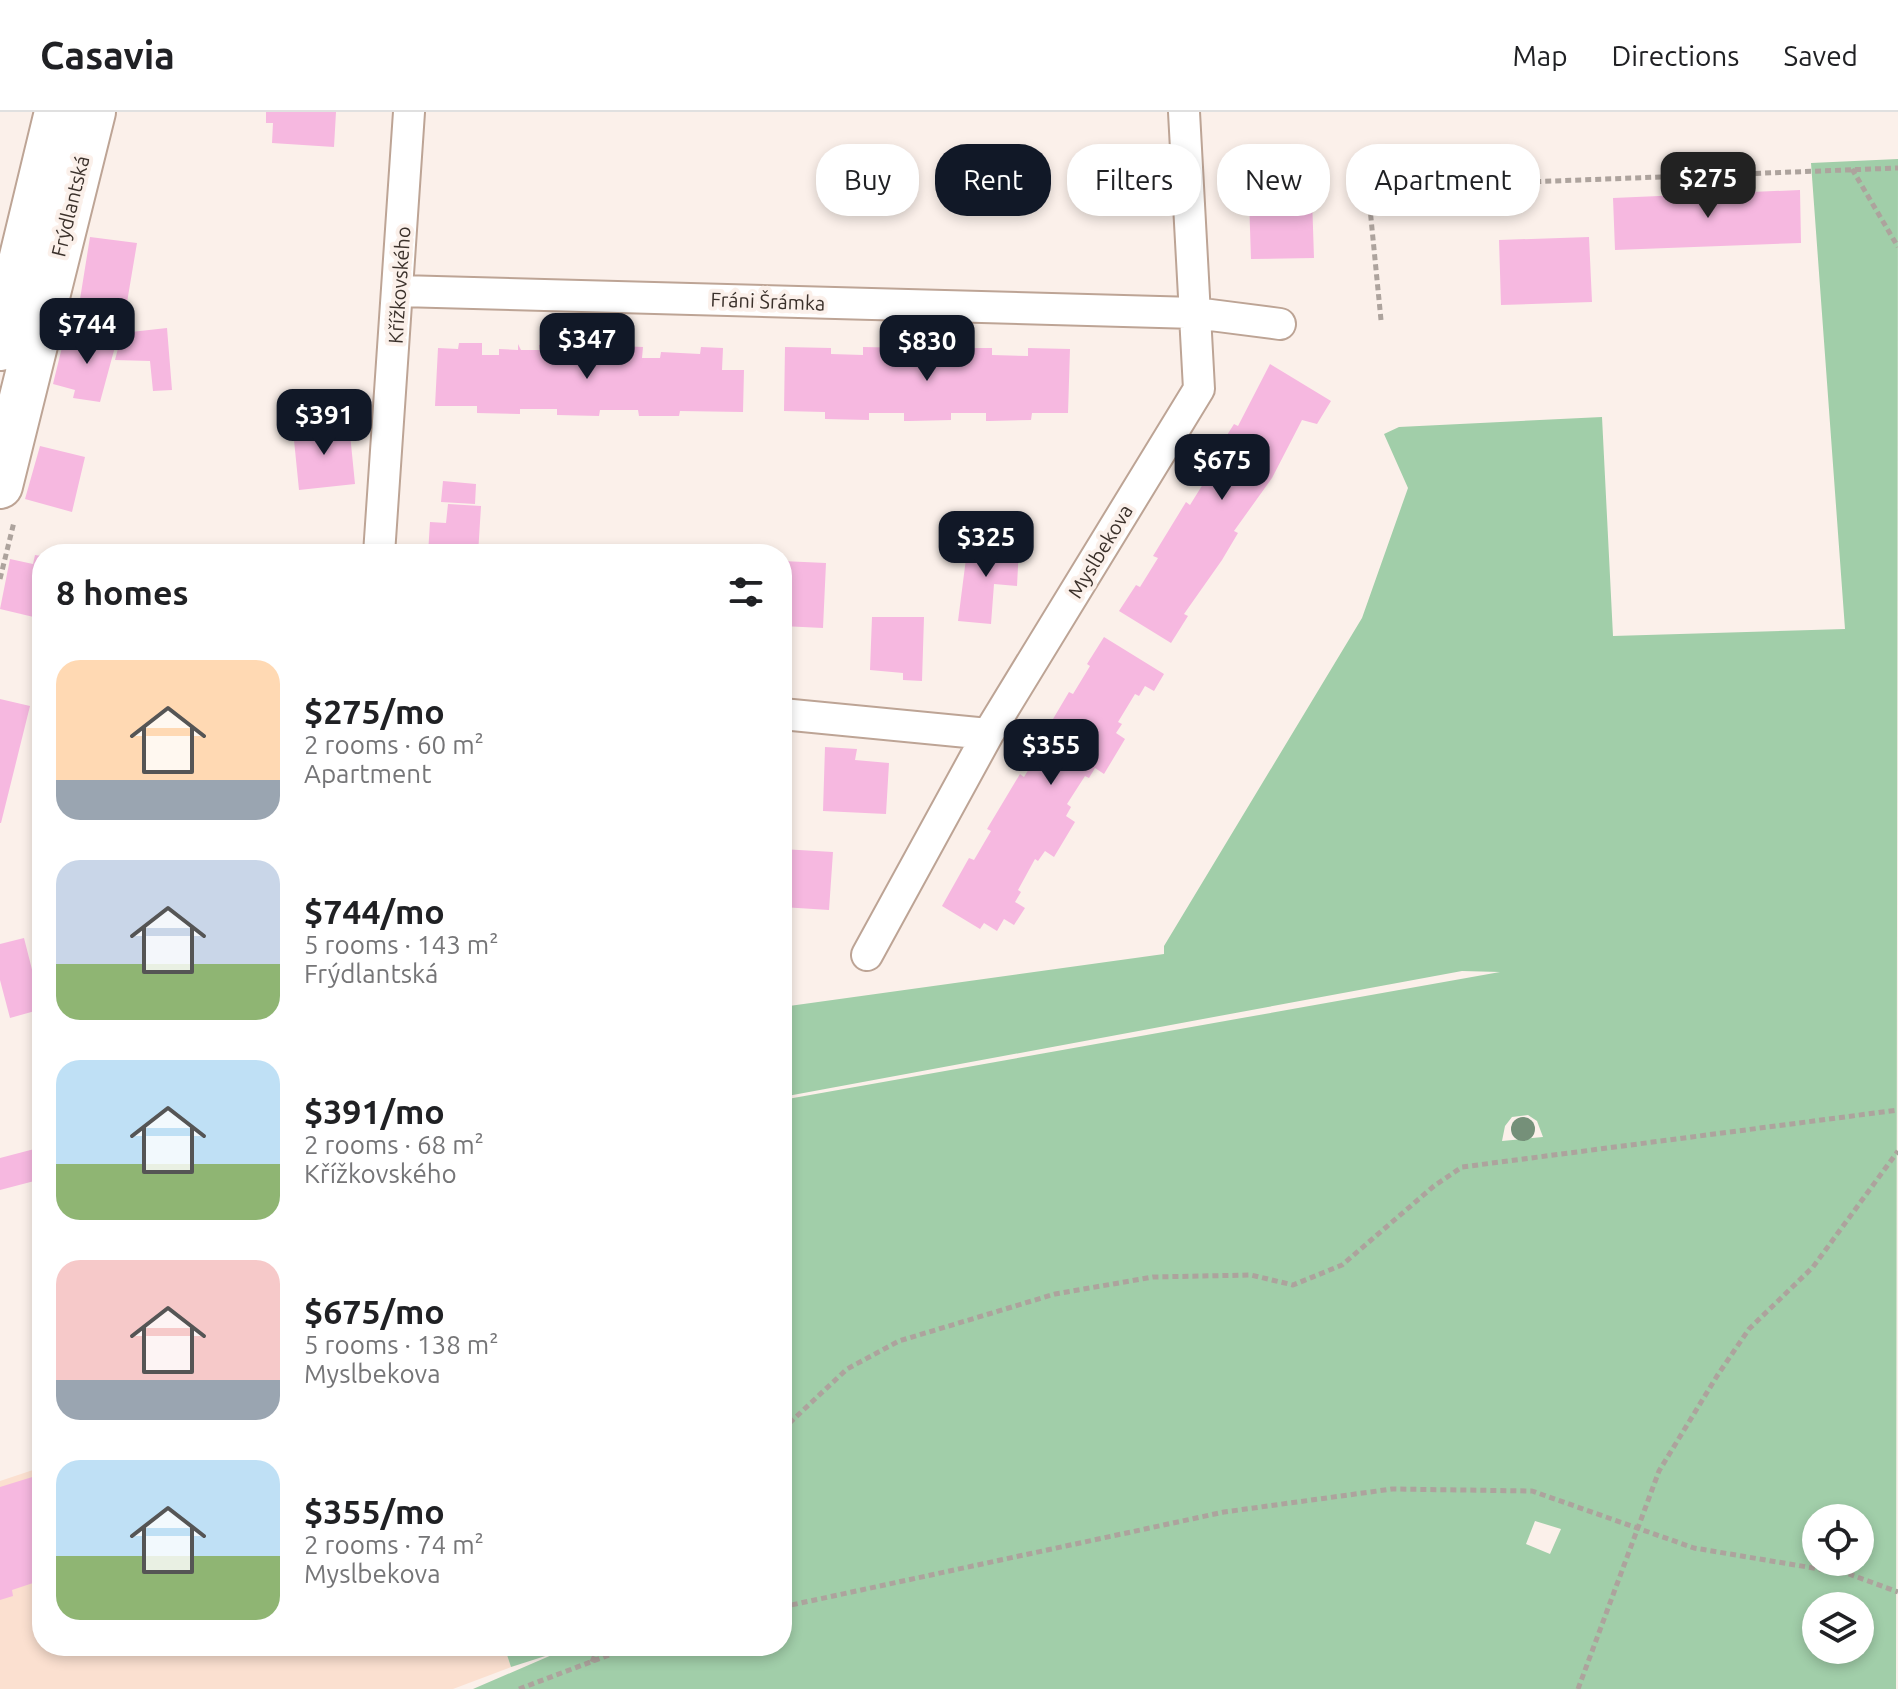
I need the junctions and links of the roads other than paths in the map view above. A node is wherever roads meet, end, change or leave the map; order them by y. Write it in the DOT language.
graph roads {
  1 [pos="57,112"];
  2 [pos="93,112"];
  3 [pos="409,112"];
  4 [pos="1184,112"];
  5 [pos="400,291"];
  6 [pos="1195,313"];
  7 [pos="1280,324"];
  8 [pos="0,348"];
  9 [pos="0,486"];
  10 [pos="380,544"];
  11 [pos="792,715"];
  12 [pos="988,734"];
  13 [pos="867,955"];
  1 -- 8 [label="main road, Frýdlantská"];
  2 -- 9 [label="main road, Frýdlantská"];
  3 -- 5 [label="street, Křížkovského"];
  4 -- 6 [label="street, Myslbekova"];
  5 -- 6 [label="street, Fráni Šrámka"];
  5 -- 10 [label="street, Křížkovského"];
  6 -- 7 [label="street, Fráni Šrámka"];
  6 -- 12 [label="street, Myslbekova"];
  11 -- 12 [label="street"];
  12 -- 13 [label="street, Myslbekova"];
}
